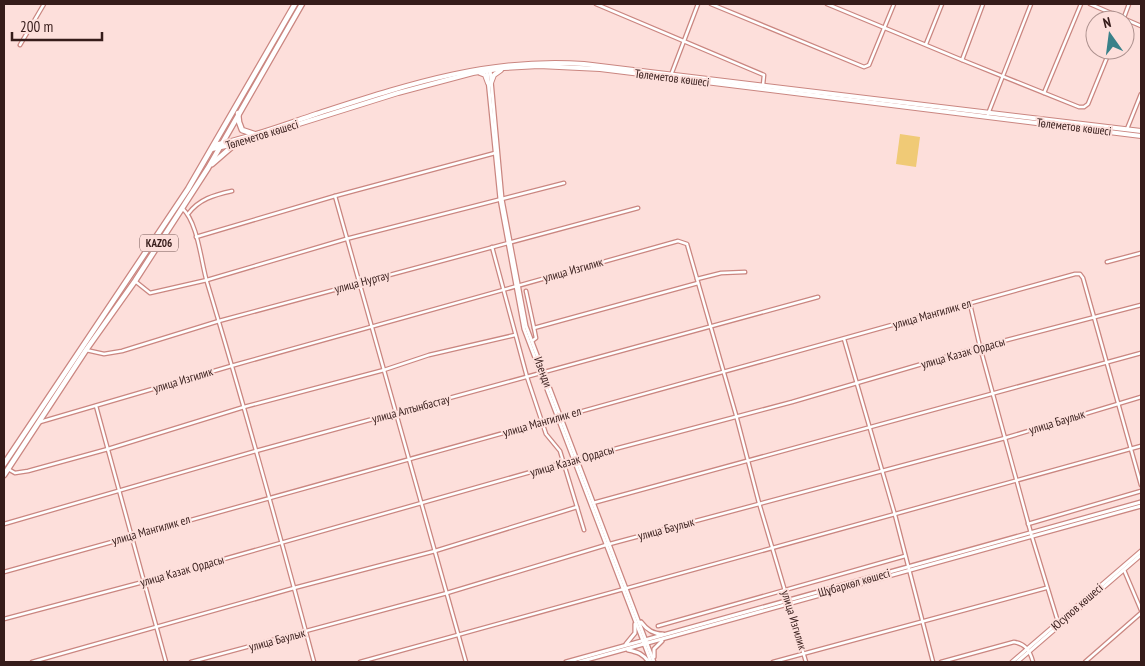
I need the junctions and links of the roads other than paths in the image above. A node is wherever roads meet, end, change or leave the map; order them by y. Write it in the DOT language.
graph roads {
  1 [pos="44,4"];
  2 [pos="295,4"];
  3 [pos="302,4"];
  4 [pos="596,4"];
  5 [pos="698,4"];
  6 [pos="711,4"];
  7 [pos="826,4"];
  8 [pos="894,4"];
  9 [pos="942,4"];
  10 [pos="983,4"];
  11 [pos="1031,4"];
  12 [pos="1081,4"];
  13 [pos="1090,4"];
  14 [pos="837,6"];
  15 [pos="1103,10"];
  16 [pos="885,27"];
  17 [pos="682,41"];
  18 [pos="926,45"];
  19 [pos="20,46"];
  20 [pos="962,60"];
  21 [pos="1106,60"];
  22 [pos="504,68"];
  23 [pos="488,69"];
  24 [pos="473,73"];
  25 [pos="671,76"];
  26 [pos="1001,77"];
  27 [pos="490,83"];
  28 [pos="763,86"];
  29 [pos="1044,93"];
  30 [pos="1141,94"];
  31 [pos="238,113"];
  32 [pos="988,114"];
  33 [pos="1127,129"];
  34 [pos="1141,131"];
  35 [pos="1115,132"];
  36 [pos="254,134"];
  37 [pos="1141,136"];
  38 [pos="235,144"];
  39 [pos="220,145"];
  40 [pos="213,147"];
  41 [pos="496,153"];
  42 [pos="208,168"];
  43 [pos="564,183"];
  44 [pos="232,191"];
  45 [pos="334,196"];
  46 [pos="501,199"];
  47 [pos="182,208"];
  48 [pos="638,208"];
  49 [pos="188,214"];
  50 [pos="196,237"];
  51 [pos="346,239"];
  52 [pos="509,242"];
  53 [pos="492,246"];
  54 [pos="1141,253"];
  55 [pos="1107,262"];
  56 [pos="745,272"];
  57 [pos="207,280"];
  58 [pos="135,281"];
  59 [pos="697,281"];
  60 [pos="360,282"];
  61 [pos="517,286"];
  62 [pos="503,290"];
  63 [pos="526,292"];
  64 [pos="818,297"];
  65 [pos="970,304"];
  66 [pos="1141,305"];
  67 [pos="1094,318"];
  68 [pos="219,321"];
  69 [pos="370,327"];
  70 [pos="534,328"];
  71 [pos="712,328"];
  72 [pos="515,335"];
  73 [pos="844,339"];
  74 [pos="530,342"];
  75 [pos="980,347"];
  76 [pos="86,350"];
  77 [pos="1141,353"];
  78 [pos="1106,362"];
  79 [pos="231,366"];
  80 [pos="384,370"];
  81 [pos="723,371"];
  82 [pos="542,373"];
  83 [pos="527,378"];
  84 [pos="857,383"];
  85 [pos="993,393"];
  86 [pos="1141,397"];
  87 [pos="1117,404"];
  88 [pos="96,406"];
  89 [pos="244,407"];
  90 [pos="397,412"];
  91 [pos="736,415"];
  92 [pos="559,417"];
  93 [pos="542,421"];
  94 [pos="40,422"];
  95 [pos="869,427"];
  96 [pos="1005,438"];
  97 [pos="1141,446"];
  98 [pos="108,449"];
  99 [pos="1130,449"];
  100 [pos="256,451"];
  101 [pos="410,459"];
  102 [pos="575,460"];
  103 [pos="748,461"];
  104 [pos="564,463"];
  105 [pos="4,464"];
  106 [pos="8,469"];
  107 [pos="881,471"];
  108 [pos="4,475"];
  109 [pos="1016,481"];
  110 [pos="1141,485"];
  111 [pos="119,491"];
  112 [pos="1141,491"];
  113 [pos="270,497"];
  114 [pos="1141,502"];
  115 [pos="422,503"];
  116 [pos="592,503"];
  117 [pos="759,504"];
  118 [pos="1141,506"];
  119 [pos="577,507"];
  120 [pos="895,515"];
  121 [pos="4,524"];
  122 [pos="1028,524"];
  123 [pos="584,530"];
  124 [pos="1031,535"];
  125 [pos="131,536"];
  126 [pos="281,543"];
  127 [pos="608,545"];
  128 [pos="773,548"];
  129 [pos="435,550"];
  130 [pos="1141,551"];
  131 [pos="1141,555"];
  132 [pos="905,556"];
  133 [pos="909,569"];
  134 [pos="1124,569"];
  135 [pos="4,572"];
  136 [pos="143,582"];
  137 [pos="294,588"];
  138 [pos="625,588"];
  139 [pos="1046,588"];
  140 [pos="785,590"];
  141 [pos="447,593"];
  142 [pos="789,603"];
  143 [pos="1141,612"];
  144 [pos="4,619"];
  145 [pos="636,620"];
  146 [pos="922,622"];
  147 [pos="1059,624"];
  148 [pos="658,626"];
  149 [pos="157,628"];
  150 [pos="306,632"];
  151 [pos="459,635"];
  152 [pos="669,636"];
  153 [pos="645,642"];
  154 [pos="621,649"];
  155 [pos="1029,650"];
  156 [pos="804,653"];
  157 [pos="32,662"];
  158 [pos="166,662"];
  159 [pos="191,662"];
  160 [pos="314,662"];
  161 [pos="360,662"];
  162 [pos="466,662"];
  163 [pos="566,662"];
  164 [pos="579,662"];
  165 [pos="652,662"];
  166 [pos="774,662"];
  167 [pos="806,662"];
  168 [pos="933,662"];
  169 [pos="940,662"];
  170 [pos="1012,662"];
  171 [pos="1017,662"];
  172 [pos="1033,662"];
  173 [pos="1085,662"];
  1 -- 19 [label="street"];
  2 -- 40 [label="highway, KАZ06"];
  3 -- 31 [label="highway, KАZ06"];
  4 -- 17 [label="street"];
  5 -- 17 [label="street"];
  6 -- 16 [label="street"];
  7 -- 14 [label="street"];
  8 -- 16 [label="street"];
  9 -- 18 [label="street"];
  10 -- 20 [label="street"];
  11 -- 26 [label="street"];
  12 -- 29 [label="street"];
  13 -- 15 [label="street"];
  14 -- 16 [label="street"];
  16 -- 18 [label="street"];
  17 -- 25 [label="street"];
  17 -- 28 [label="street"];
  18 -- 20 [label="street"];
  20 -- 26 [label="street"];
  21 -- 29 [label="street"];
  22 -- 23 [label="main road, Төлеметов көшесі"];
  22 -- 25 [label="main road, Төлеметов көшесі"];
  22 -- 27 [label="main road"];
  23 -- 24 [label="main road, Төлеметов көшесі"];
  23 -- 25 [label="main road, Төлеметов көшесі"];
  23 -- 27 [label="street, Изенди"];
  23 -- 36 [label="main road, Төлеметов көшесі"];
  24 -- 27 [label="main road"];
  24 -- 38 [label="main road, Төлеметов көшесі"];
  25 -- 28 [label="main road, Төлеметов көшесі"];
  25 -- 32 [label="main road, Төлеметов көшесі"];
  26 -- 29 [label="street"];
  26 -- 32 [label="street"];
  27 -- 41 [label="street, Изенди"];
  28 -- 32 [label="main road, Төлеметов көшесі"];
  30 -- 33 [label="street"];
  31 -- 36 [label="highway"];
  31 -- 39 [label="highway, KАZ06"];
  32 -- 33 [label="main road, Төлеметов көшесі"];
  32 -- 35 [label="main road, Төлеметов көшесі"];
  33 -- 34 [label="main road, Төлеметов көшесі"];
  33 -- 35 [label="main road"];
  35 -- 37 [label="main road, Төлеметов көшесі"];
  36 -- 39 [label="main road, Төлеметов көшесі"];
  38 -- 39 [label="main road, Төлеметов көшесі"];
  38 -- 42 [label="highway"];
  39 -- 40 [label="main road, Төлеметов көшесі"];
  39 -- 42 [label="highway, KАZ06"];
  40 -- 105 [label="highway, KАZ06"];
  41 -- 45 [label="street"];
  41 -- 46 [label="street, Изенди"];
  42 -- 47 [label="highway, KАZ06"];
  43 -- 46 [label="street"];
  44 -- 49 [label="street"];
  45 -- 50 [label="street"];
  45 -- 51 [label="street"];
  46 -- 51 [label="street"];
  46 -- 52 [label="street, Изенди"];
  47 -- 49 [label="street"];
  47 -- 58 [label="highway, KАZ06"];
  48 -- 52 [label="street, улица Нуртау"];
  49 -- 50 [label="street"];
  50 -- 57 [label="street"];
  51 -- 57 [label="street"];
  51 -- 60 [label="street"];
  52 -- 53 [label="street, улица Нуртау"];
  52 -- 61 [label="street, Изенди"];
  53 -- 60 [label="street, улица Нуртау"];
  53 -- 62 [label="street"];
  54 -- 55 [label="street"];
  56 -- 59 [label="street"];
  57 -- 58 [label="street"];
  57 -- 68 [label="street"];
  58 -- 76 [label="highway, KАZ06"];
  59 -- 61 [label="street, улица Изгилик"];
  59 -- 70 [label="street"];
  59 -- 71 [label="street, улица Изгилик"];
  60 -- 68 [label="street, улица Нуртау"];
  60 -- 69 [label="street"];
  61 -- 62 [label="street, улица Изгилик"];
  61 -- 74 [label="street, Изенди"];
  62 -- 69 [label="street, улица Изгилик"];
  62 -- 72 [label="street"];
  63 -- 70 [label="street"];
  64 -- 71 [label="street, улица Алтынбастау"];
  65 -- 67 [label="street, улица Мангилик ел"];
  65 -- 73 [label="street, улица Мангилик ел"];
  65 -- 75 [label="street"];
  66 -- 67 [label="street, улица Казак Ордасы"];
  67 -- 75 [label="street, улица Казак Ордасы"];
  67 -- 78 [label="street"];
  68 -- 76 [label="street, улица Нуртау"];
  68 -- 79 [label="street"];
  69 -- 79 [label="street, улица Изгилик"];
  69 -- 80 [label="street"];
  70 -- 74 [label="street"];
  71 -- 81 [label="street, улица Изгилик"];
  71 -- 82 [label="street, улица Алтынбастау"];
  72 -- 80 [label="street"];
  72 -- 83 [label="street"];
  73 -- 81 [label="street, улица Мангилик ел"];
  73 -- 84 [label="street"];
  74 -- 82 [label="street, Изенди"];
  75 -- 84 [label="street, улица Казак Ордасы"];
  75 -- 85 [label="street"];
  76 -- 94 [label="highway, KАZ06"];
  77 -- 78 [label="street"];
  78 -- 85 [label="street"];
  78 -- 87 [label="street"];
  79 -- 88 [label="street, улица Изгилик"];
  79 -- 89 [label="street"];
  80 -- 89 [label="street"];
  80 -- 90 [label="street"];
  81 -- 91 [label="street, улица Изгилик"];
  81 -- 92 [label="street, улица Мангилик ел"];
  82 -- 83 [label="street, улица Алтынбастау"];
  82 -- 92 [label="street, Изенди"];
  83 -- 90 [label="street, улица Алтынбастау"];
  83 -- 93 [label="street"];
  84 -- 91 [label="street, улица Казак Ордасы"];
  84 -- 95 [label="street"];
  85 -- 95 [label="street"];
  85 -- 96 [label="street"];
  86 -- 87 [label="street, улица Баулык"];
  87 -- 96 [label="street, улица Баулык"];
  87 -- 99 [label="street"];
  88 -- 94 [label="street, улица Изгилик"];
  88 -- 98 [label="street"];
  89 -- 98 [label="street"];
  89 -- 100 [label="street"];
  90 -- 100 [label="street, улица Алтынбастау"];
  90 -- 101 [label="street"];
  91 -- 102 [label="street, улица Казак Ордасы"];
  91 -- 103 [label="street, улица Изгилик"];
  92 -- 93 [label="street, улица Мангилик ел"];
  92 -- 102 [label="street, Изенди"];
  93 -- 101 [label="street, улица Мангилик ел"];
  93 -- 104 [label="street"];
  94 -- 106 [label="highway, KАZ06"];
  95 -- 103 [label="street"];
  95 -- 107 [label="street"];
  96 -- 107 [label="street, улица Баулык"];
  96 -- 109 [label="street"];
  97 -- 99 [label="street"];
  98 -- 106 [label="street"];
  98 -- 111 [label="street"];
  99 -- 109 [label="street"];
  99 -- 110 [label="street"];
  100 -- 111 [label="street, улица Алтынбастау"];
  100 -- 113 [label="street"];
  101 -- 113 [label="street, улица Мангилик ел"];
  101 -- 115 [label="street"];
  102 -- 104 [label="street, улица Казак Ордасы"];
  102 -- 116 [label="street, Изенди"];
  103 -- 116 [label="street"];
  103 -- 117 [label="street, улица Изгилик"];
  104 -- 115 [label="street, улица Казак Ордасы"];
  104 -- 119 [label="street"];
  106 -- 108 [label="highway, KАZ06"];
  107 -- 117 [label="street, улица Баулык"];
  107 -- 120 [label="street"];
  109 -- 120 [label="street"];
  109 -- 122 [label="street"];
  111 -- 121 [label="street, улица Алтынбастау"];
  111 -- 125 [label="street"];
  112 -- 122 [label="street"];
  113 -- 125 [label="street, улица Мангилик ел"];
  113 -- 126 [label="street"];
  114 -- 124 [label="street, Шұбаркөл көшесі"];
  115 -- 126 [label="street, улица Казак Ордасы"];
  115 -- 129 [label="street"];
  116 -- 127 [label="street, Изенди"];
  117 -- 127 [label="street, улица Баулык"];
  117 -- 128 [label="street, улица Изгилик"];
  118 -- 124 [label="street, Шұбаркөл көшесі"];
  119 -- 123 [label="street"];
  119 -- 129 [label="street"];
  120 -- 128 [label="street"];
  120 -- 132 [label="street"];
  122 -- 124 [label="street"];
  124 -- 133 [label="street, Шұбаркөл көшесі"];
  124 -- 139 [label="street"];
  125 -- 135 [label="street, улица Мангилик ел"];
  125 -- 136 [label="street"];
  126 -- 136 [label="street, улица Казак Ордасы"];
  126 -- 137 [label="street"];
  127 -- 138 [label="street, Изенди"];
  127 -- 141 [label="street, улица Баулык"];
  128 -- 138 [label="street"];
  128 -- 140 [label="street, улица Изгилик"];
  129 -- 137 [label="street"];
  129 -- 141 [label="street"];
  130 -- 134 [label="street, Юсупов көшесі"];
  131 -- 134 [label="street, Юсупов көшесі"];
  132 -- 133 [label="street"];
  132 -- 140 [label="street"];
  133 -- 142 [label="street, Шұбаркөл көшесі"];
  133 -- 146 [label="street"];
  134 -- 143 [label="street"];
  134 -- 147 [label="street, Юсупов көшесі"];
  136 -- 144 [label="street, улица Казак Ордасы"];
  136 -- 149 [label="street"];
  137 -- 149 [label="street"];
  137 -- 150 [label="street"];
  138 -- 145 [label="street, Изенди"];
  138 -- 151 [label="street"];
  139 -- 146 [label="street"];
  139 -- 147 [label="street"];
  140 -- 142 [label="street, улица Изгилик"];
  140 -- 148 [label="street"];
  141 -- 150 [label="street, улица Баулык"];
  141 -- 151 [label="street"];
  142 -- 152 [label="street, Шұбаркөл көшесі"];
  142 -- 156 [label="street, улица Изгилик"];
  143 -- 173 [label="street"];
  145 -- 152 [label="street"];
  145 -- 153 [label="street, Изенди"];
  145 -- 154 [label="street"];
  146 -- 156 [label="street"];
  146 -- 168 [label="street"];
  147 -- 155 [label="street, Юсупов көшесі"];
  149 -- 157 [label="street"];
  149 -- 158 [label="street"];
  150 -- 159 [label="street, улица Баулык"];
  150 -- 160 [label="street"];
  151 -- 161 [label="street"];
  151 -- 162 [label="street"];
  152 -- 153 [label="street, Шұбаркөл көшесі"];
  152 -- 165 [label="street"];
  153 -- 154 [label="street, Шұбаркөл көшесі"];
  153 -- 165 [label="street, Изенди"];
  154 -- 163 [label="street, Шұбаркөл көшесі"];
  154 -- 164 [label="street, Шұбаркөл көшесі"];
  154 -- 165 [label="street"];
  155 -- 169 [label="street"];
  155 -- 170 [label="street, Юсупов көшесі"];
  155 -- 171 [label="street, Юсупов көшесі"];
  155 -- 172 [label="street"];
  156 -- 166 [label="street"];
  156 -- 167 [label="street, улица Изгилик"];
}
